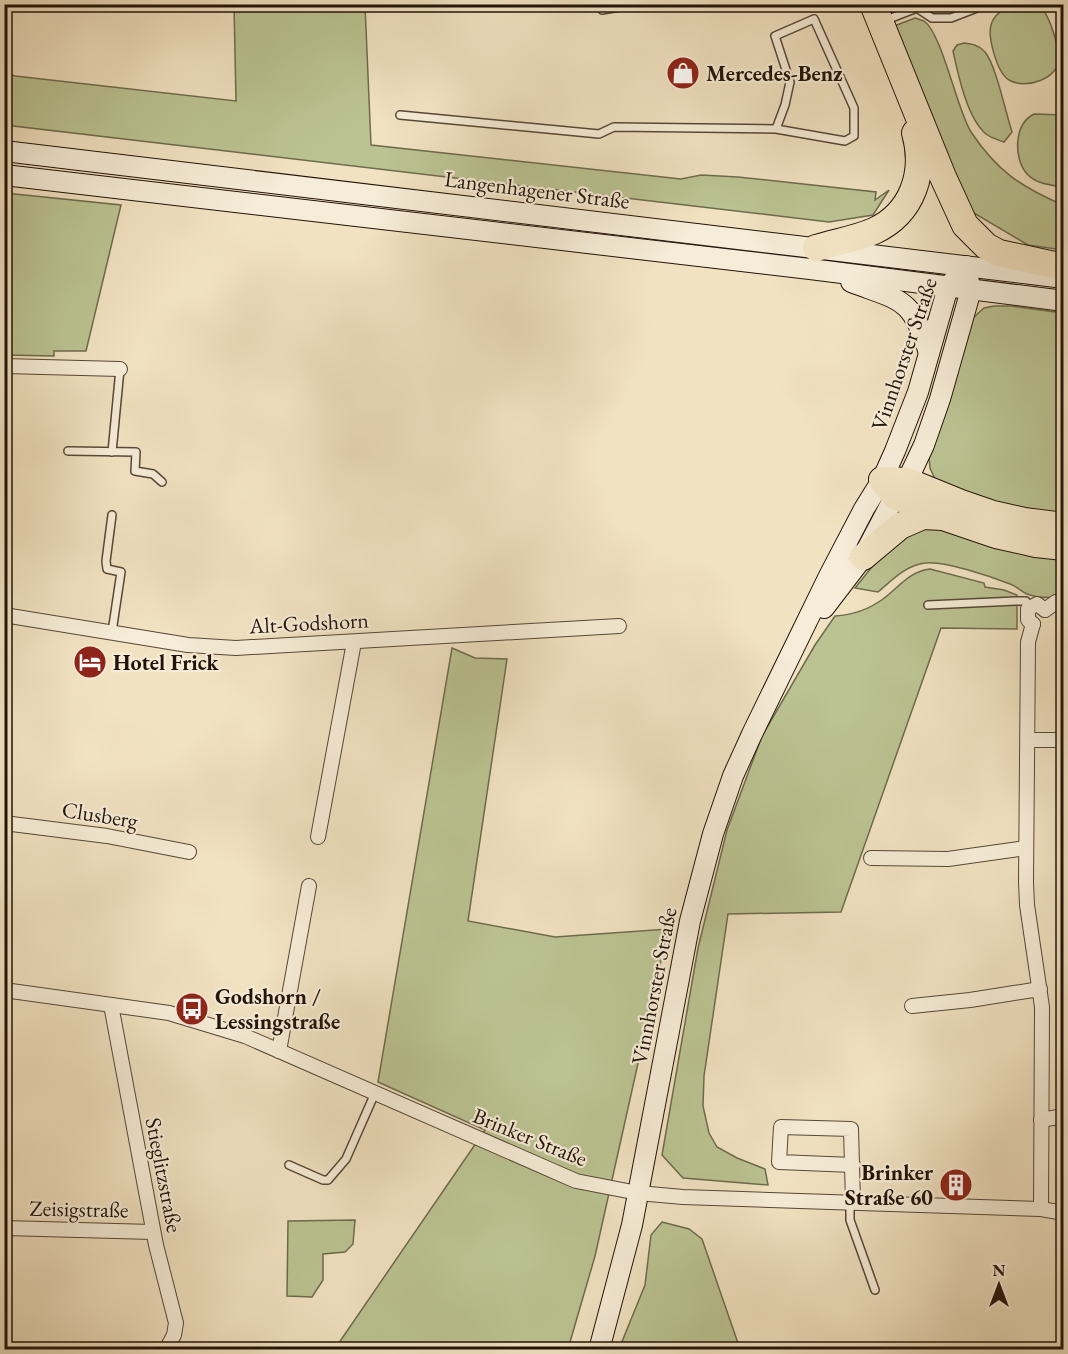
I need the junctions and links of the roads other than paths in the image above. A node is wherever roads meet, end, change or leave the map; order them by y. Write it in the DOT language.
graph roads {
  1 [pos="620,4"];
  2 [pos="987,4"];
  3 [pos="602,10"];
  4 [pos="873,10"];
  5 [pos="400,115"];
  6 [pos="776,129"];
  7 [pos="4,151"];
  8 [pos="4,175"];
  9 [pos="813,258"];
  10 [pos="966,266"];
  11 [pos="1064,267"];
  12 [pos="1064,278"];
  13 [pos="948,287"];
  14 [pos="970,290"];
  15 [pos="1064,301"];
  16 [pos="929,353"];
  17 [pos="4,366"];
  18 [pos="120,369"];
  19 [pos="68,451"];
  20 [pos="112,452"];
  21 [pos="162,482"];
  22 [pos="895,486"];
  23 [pos="112,515"];
  24 [pos="943,517"];
  25 [pos="1064,526"];
  26 [pos="1064,547"];
  27 [pos="863,557"];
  28 [pos="1064,601"];
  29 [pos="928,606"];
  30 [pos="1030,607"];
  31 [pos="1046,610"];
  32 [pos="4,615"];
  33 [pos="1034,624"];
  34 [pos="619,626"];
  35 [pos="112,632"];
  36 [pos="354,642"];
  37 [pos="798,644"];
  38 [pos="1028,740"];
  39 [pos="1064,740"];
  40 [pos="4,823"];
  41 [pos="318,837"];
  42 [pos="1026,848"];
  43 [pos="189,852"];
  44 [pos="870,858"];
  45 [pos="309,886"];
  46 [pos="1040,989"];
  47 [pos="4,990"];
  48 [pos="111,1005"];
  49 [pos="912,1006"];
  50 [pos="279,1051"];
  51 [pos="375,1094"];
  52 [pos="1064,1116"];
  53 [pos="1041,1120"];
  54 [pos="289,1165"];
  55 [pos="853,1165"];
  56 [pos="638,1193"];
  57 [pos="852,1202"];
  58 [pos="1041,1209"];
  59 [pos="1064,1213"];
  60 [pos="4,1228"];
  61 [pos="153,1232"];
  62 [pos="875,1290"];
  63 [pos="166,1350"];
  64 [pos="599,1350"];
  1 -- 3 [label="lane"];
  2 -- 4 [label="lane"];
  4 -- 9 [label="highway"];
  4 -- 11 [label="highway"];
  5 -- 6 [label="lane"];
  6 -- 6 [label="lane"];
  7 -- 9 [label="main road, Langenhagener Straße"];
  8 -- 9 [label="main road, Langenhagener Straße"];
  9 -- 10 [label="main road, Langenhagener Straße"];
  9 -- 13 [label="main road, Langenhagener Straße"];
  9 -- 16 [label="main road"];
  10 -- 12 [label="main road, Langenhagener Straße"];
  10 -- 13 [label="main road, Vinnhorster Straße"];
  10 -- 14 [label="main road, Vinnhorster Straße"];
  13 -- 14 [label="main road, Langenhagener Straße"];
  13 -- 16 [label="main road, Vinnhorster Straße"];
  14 -- 15 [label="main road, Langenhagener Straße"];
  14 -- 22 [label="main road, Vinnhorster Straße"];
  16 -- 22 [label="main road, Vinnhorster Straße"];
  17 -- 18 [label="street"];
  18 -- 20 [label="lane"];
  19 -- 20 [label="lane"];
  20 -- 21 [label="lane"];
  22 -- 24 [label="highway"];
  22 -- 25 [label="highway"];
  22 -- 27 [label="main road, Vinnhorster Straße"];
  22 -- 37 [label="main road, Vinnhorster Straße"];
  23 -- 35 [label="lane"];
  24 -- 26 [label="highway"];
  24 -- 27 [label="highway"];
  27 -- 37 [label="main road, Vinnhorster Straße"];
  28 -- 31 [label="street"];
  29 -- 30 [label="lane"];
  30 -- 31 [label="street"];
  30 -- 33 [label="street"];
  31 -- 33 [label="street"];
  32 -- 35 [label="street, Alt-Godshorn"];
  33 -- 38 [label="street"];
  34 -- 36 [label="street, Alt-Godshorn"];
  35 -- 36 [label="street, Alt-Godshorn"];
  36 -- 41 [label="street"];
  37 -- 56 [label="main road, Vinnhorster Straße"];
  38 -- 39 [label="street"];
  38 -- 42 [label="street"];
  40 -- 43 [label="street, Clusberg"];
  42 -- 44 [label="street"];
  42 -- 46 [label="street"];
  45 -- 50 [label="street"];
  46 -- 49 [label="street"];
  46 -- 53 [label="street"];
  47 -- 48 [label="street, Brinker Straße"];
  48 -- 50 [label="street, Brinker Straße"];
  48 -- 61 [label="street, Stieglitzstraße"];
  50 -- 51 [label="street, Brinker Straße"];
  51 -- 54 [label="lane"];
  51 -- 56 [label="street, Brinker Straße"];
  52 -- 53 [label="street"];
  53 -- 58 [label="street"];
  55 -- 55 [label="street"];
  55 -- 57 [label="street"];
  56 -- 57 [label="street, Brinker Straße"];
  56 -- 64 [label="main road, Vinnhorster Straße"];
  57 -- 58 [label="street, Brinker Straße"];
  57 -- 62 [label="lane"];
  58 -- 59 [label="street, Brinker Straße"];
  60 -- 61 [label="street, Zeisigstraße"];
  61 -- 63 [label="street, Stieglitzstraße"];
}
